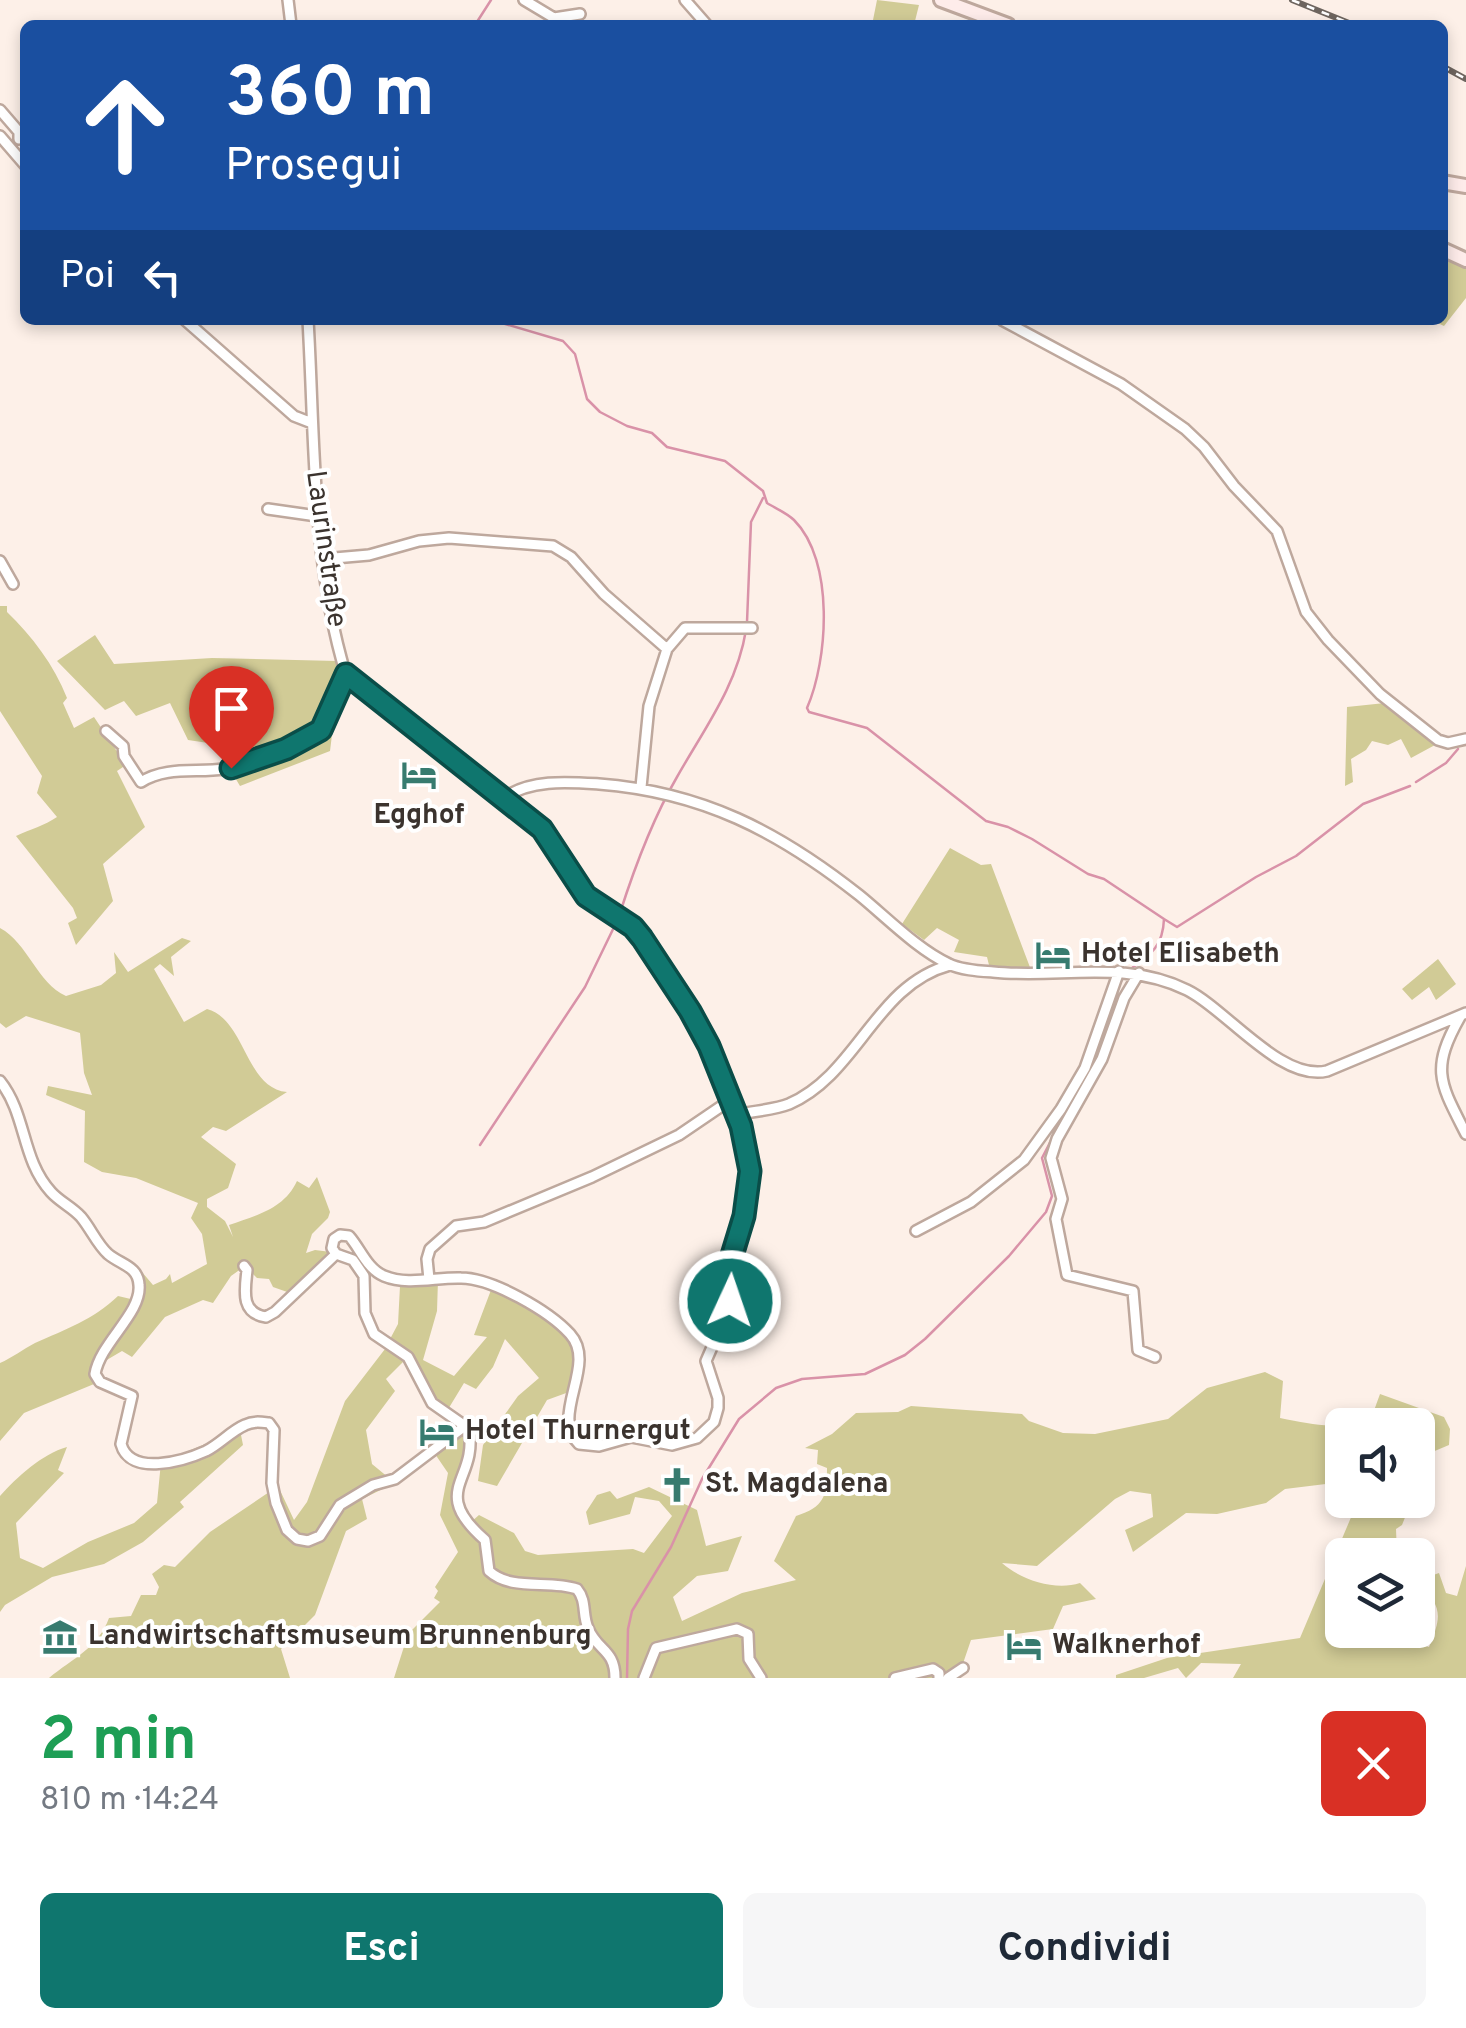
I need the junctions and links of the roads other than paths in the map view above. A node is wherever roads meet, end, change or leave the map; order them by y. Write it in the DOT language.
graph roads {
  1 [pos="524,0"];
  2 [pos="686,0"];
  3 [pos="941,0"];
  4 [pos="580,14"];
  5 [pos="703,20"];
  6 [pos="995,20"];
  7 [pos="0,110"];
  8 [pos="20,135"];
  9 [pos="0,136"];
  10 [pos="20,141"];
  11 [pos="9,147"];
  12 [pos="20,159"];
  13 [pos="191,325"];
  14 [pos="308,325"];
  15 [pos="1011,325"];
  16 [pos="312,423"];
  17 [pos="268,510"];
  18 [pos="317,516"];
  19 [pos="323,558"];
  20 [pos="0,561"];
  21 [pos="14,584"];
  22 [pos="747,628"];
  23 [pos="667,649"];
  24 [pos="346,674"];
  25 [pos="106,731"];
  26 [pos="1466,739"];
  27 [pos="641,787"];
  28 [pos="504,798"];
  29 [pos="950,965"];
  30 [pos="1119,970"];
  31 [pos="1139,973"];
  32 [pos="1463,1014"];
  33 [pos="0,1081"];
  34 [pos="729,1101"];
  35 [pos="736,1115"];
  36 [pos="1466,1134"];
  37 [pos="916,1231"];
  38 [pos="336,1254"];
  39 [pos="244,1266"];
  40 [pos="429,1279"];
  41 [pos="1155,1357"];
  42 [pos="465,1426"];
  43 [pos="963,1668"];
  44 [pos="615,1678"];
  45 [pos="644,1678"];
  46 [pos="761,1678"];
  47 [pos="895,1678"];
  48 [pos="939,1678"];
  49 [pos="948,1678"];
  1 -- 4 [label="street"];
  2 -- 5 [label="street"];
  3 -- 6 [label="main road"];
  7 -- 8 [label="street"];
  9 -- 11 [label="street"];
  10 -- 11 [label="street"];
  11 -- 12 [label="street"];
  13 -- 16 [label="street"];
  14 -- 16 [label="street, Laurinstraße"];
  15 -- 26 [label="street"];
  16 -- 18 [label="street, Laurinstraße"];
  17 -- 18 [label="street"];
  18 -- 19 [label="street, Laurinstraße"];
  19 -- 23 [label="street"];
  19 -- 24 [label="street, Laurinstraße"];
  20 -- 21 [label="street"];
  22 -- 23 [label="street"];
  23 -- 27 [label="street"];
  24 -- 25 [label="street"];
  24 -- 28 [label="street"];
  27 -- 28 [label="street"];
  27 -- 29 [label="street"];
  28 -- 34 [label="street"];
  29 -- 30 [label="street"];
  29 -- 35 [label="street"];
  30 -- 31 [label="street"];
  30 -- 37 [label="street"];
  31 -- 32 [label="street"];
  31 -- 41 [label="street"];
  32 -- 36 [label="street"];
  33 -- 42 [label="street"];
  34 -- 35 [label="street"];
  34 -- 40 [label="street"];
  35 -- 40 [label="street"];
  38 -- 39 [label="street"];
  38 -- 40 [label="street"];
  38 -- 42 [label="street"];
  42 -- 44 [label="street"];
  43 -- 49 [label="street"];
  45 -- 46 [label="street"];
  47 -- 48 [label="street"];
}
